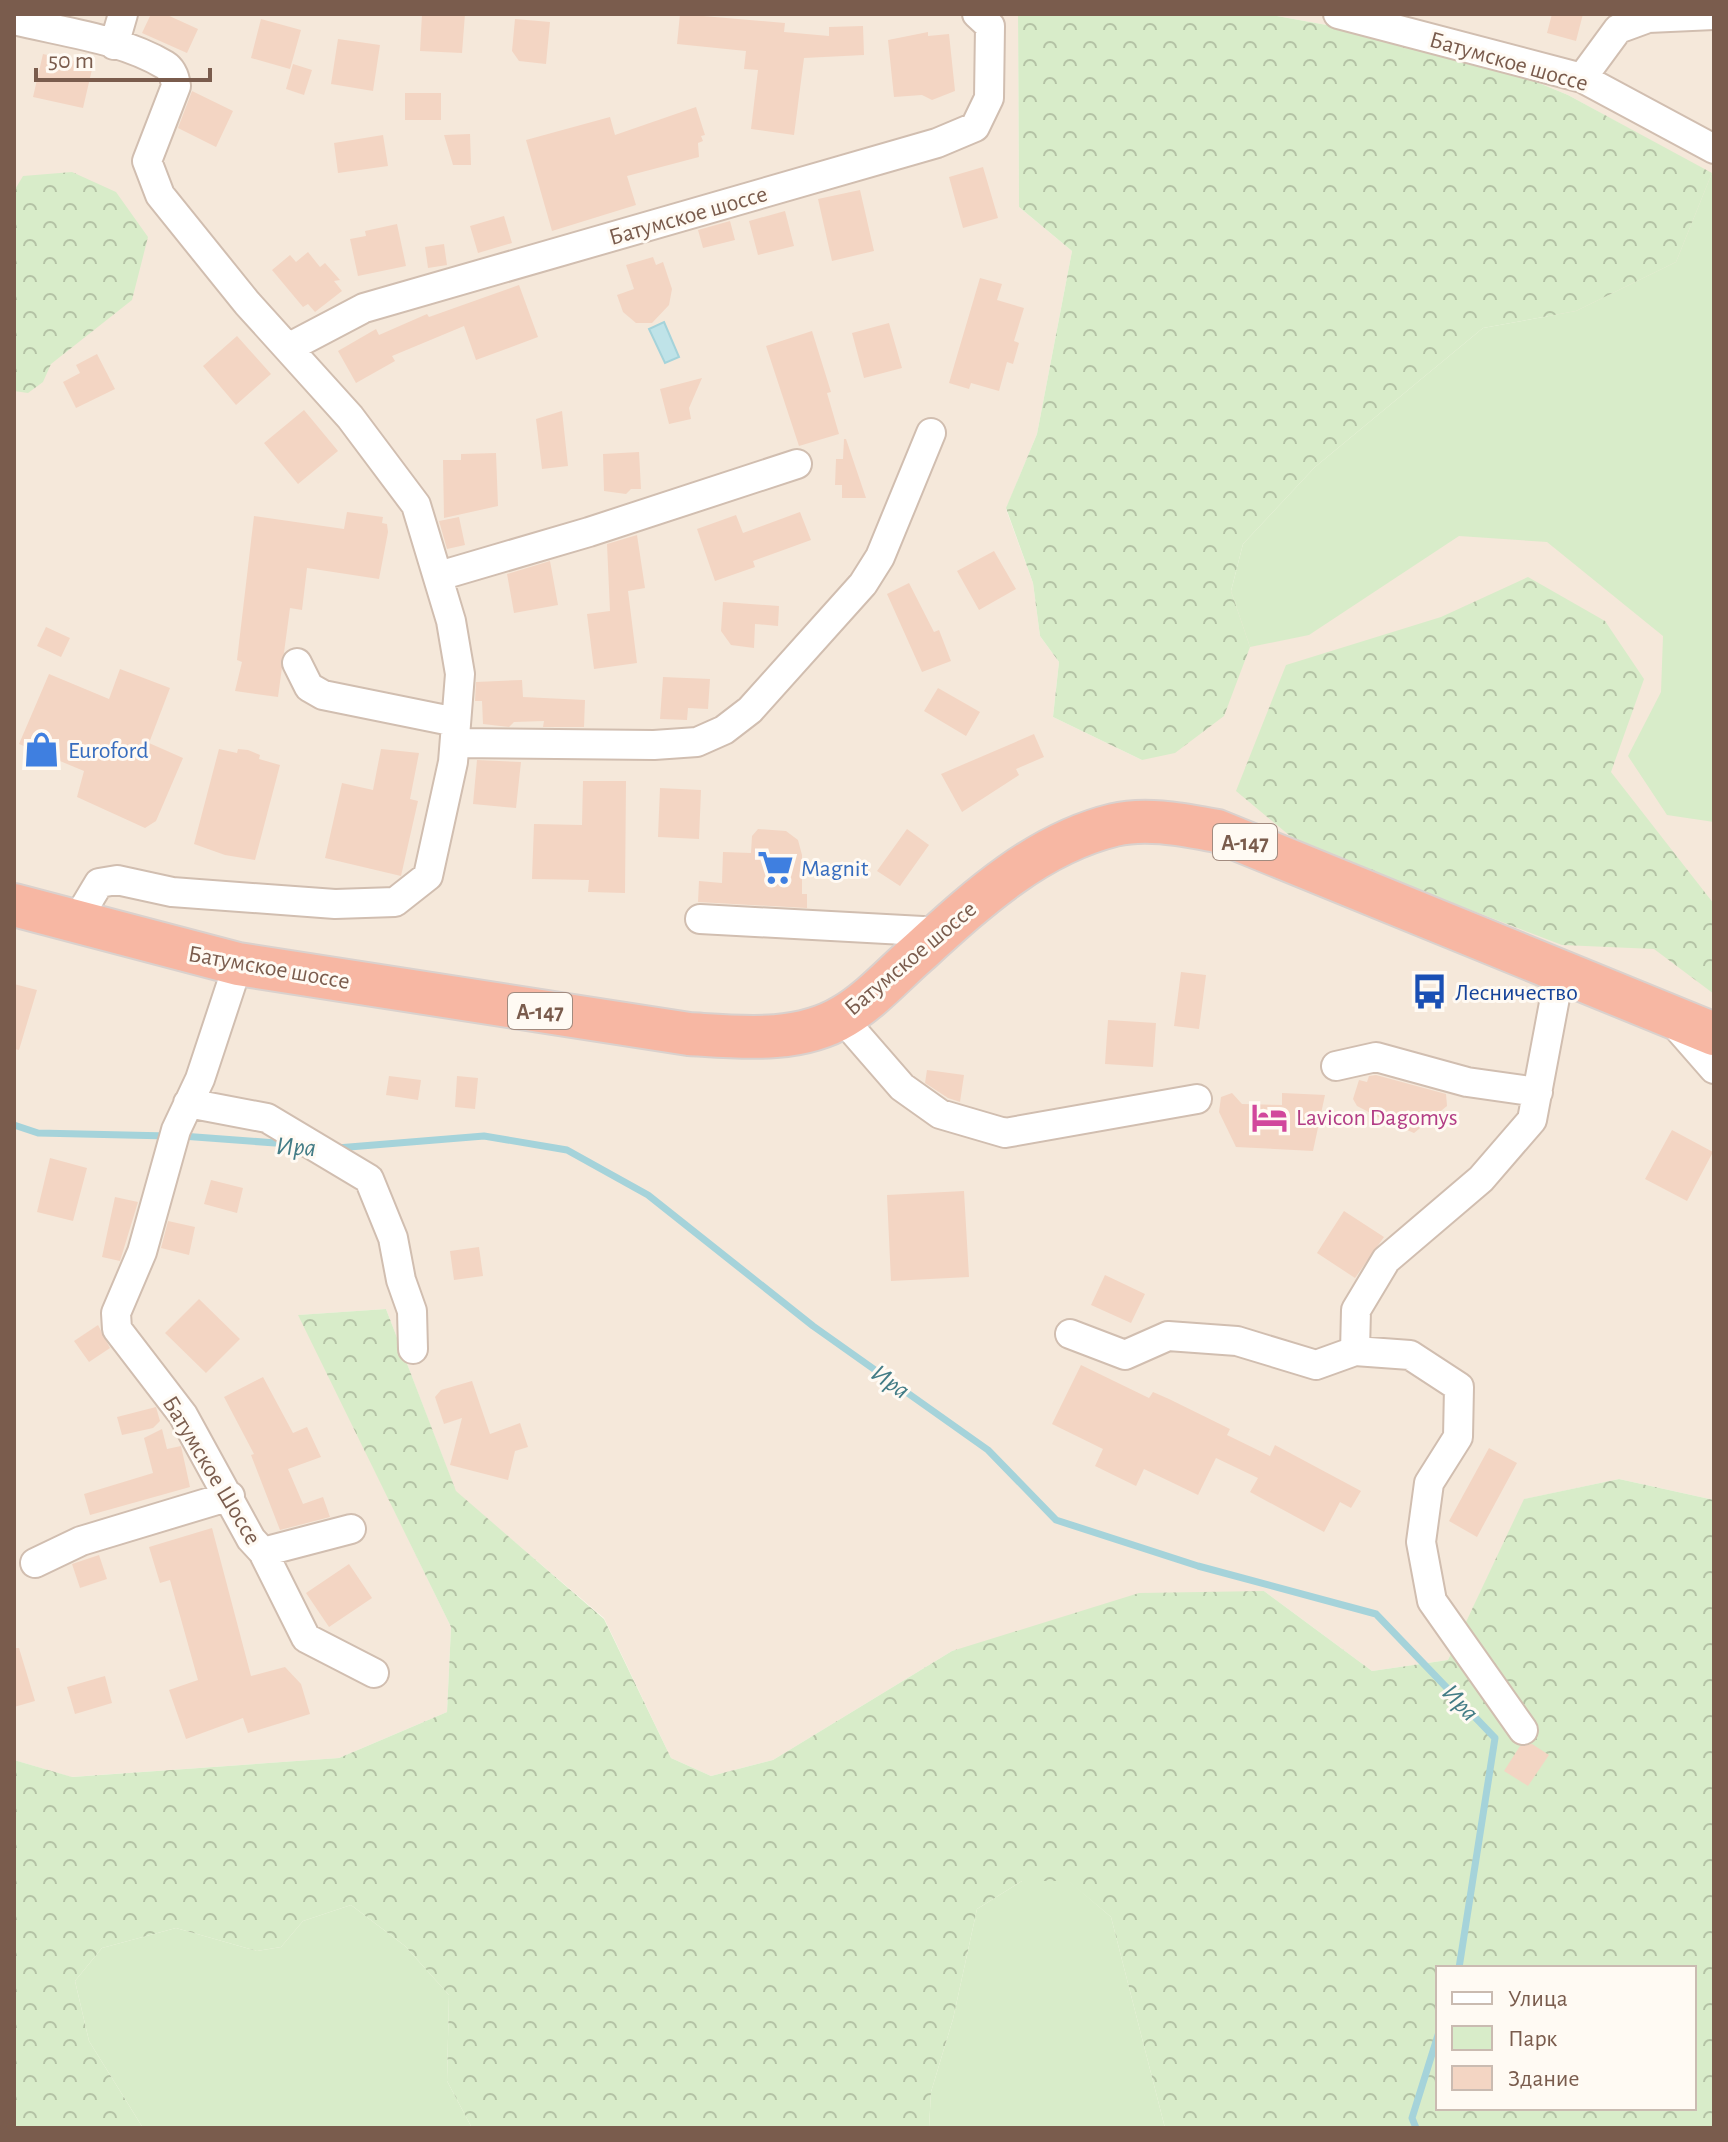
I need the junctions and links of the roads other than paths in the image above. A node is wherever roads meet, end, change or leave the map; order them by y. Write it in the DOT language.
graph roads {
  1 [pos="123,14"];
  2 [pos="977,14"];
  3 [pos="1338,14"];
  4 [pos="1714,15"];
  5 [pos="14,20"];
  6 [pos="114,45"];
  7 [pos="1582,78"];
  8 [pos="1714,149"];
  9 [pos="288,348"];
  10 [pos="931,433"];
  11 [pos="797,464"];
  12 [pos="439,576"];
  13 [pos="297,663"];
  14 [pos="455,732"];
  15 [pos="14,905"];
  16 [pos="700,919"];
  17 [pos="75,923"];
  18 [pos="941,932"];
  19 [pos="238,964"];
  20 [pos="1560,971"];
  21 [pos="1667,1015"];
  22 [pos="842,1018"];
  23 [pos="1714,1034"];
  24 [pos="1336,1066"];
  25 [pos="1714,1069"];
  26 [pos="1538,1092"];
  27 [pos="1197,1099"];
  28 [pos="188,1103"];
  29 [pos="1070,1334"];
  30 [pos="413,1349"];
  31 [pos="1355,1351"];
  32 [pos="230,1496"];
  33 [pos="351,1529"];
  34 [pos="263,1552"];
  35 [pos="35,1563"];
  36 [pos="374,1673"];
  37 [pos="1523,1730"];
  1 -- 6 [label="street"];
  2 -- 9 [label="street, Батумское шоссе"];
  3 -- 7 [label="street, Батумское шоссе"];
  4 -- 7 [label="street"];
  5 -- 6 [label="street"];
  6 -- 9 [label="street"];
  7 -- 8 [label="street, Батумское шоссе"];
  9 -- 12 [label="street"];
  10 -- 14 [label="street"];
  11 -- 12 [label="street"];
  12 -- 14 [label="street"];
  13 -- 14 [label="street"];
  14 -- 17 [label="street"];
  15 -- 17 [label="highway, Батумское шоссе / А-147"];
  16 -- 18 [label="street"];
  17 -- 19 [label="highway, Батумское шоссе / А-147"];
  18 -- 20 [label="highway, Батумское шоссе / А-147"];
  18 -- 22 [label="highway, Батумское шоссе / А-147"];
  19 -- 22 [label="highway, Батумское шоссе / А-147"];
  19 -- 28 [label="street, Батумское Шоссе"];
  20 -- 21 [label="highway, Батумское шоссе / А-147"];
  20 -- 26 [label="street"];
  21 -- 23 [label="highway, Батумское шоссе / А-147"];
  21 -- 25 [label="street"];
  22 -- 27 [label="street"];
  24 -- 26 [label="street"];
  26 -- 31 [label="street"];
  28 -- 30 [label="street"];
  28 -- 32 [label="street, Батумское Шоссе"];
  29 -- 31 [label="street"];
  31 -- 37 [label="street"];
  32 -- 34 [label="street, Батумское Шоссе"];
  32 -- 35 [label="street"];
  33 -- 34 [label="street"];
  34 -- 36 [label="street, Батумское Шоссе"];
}
